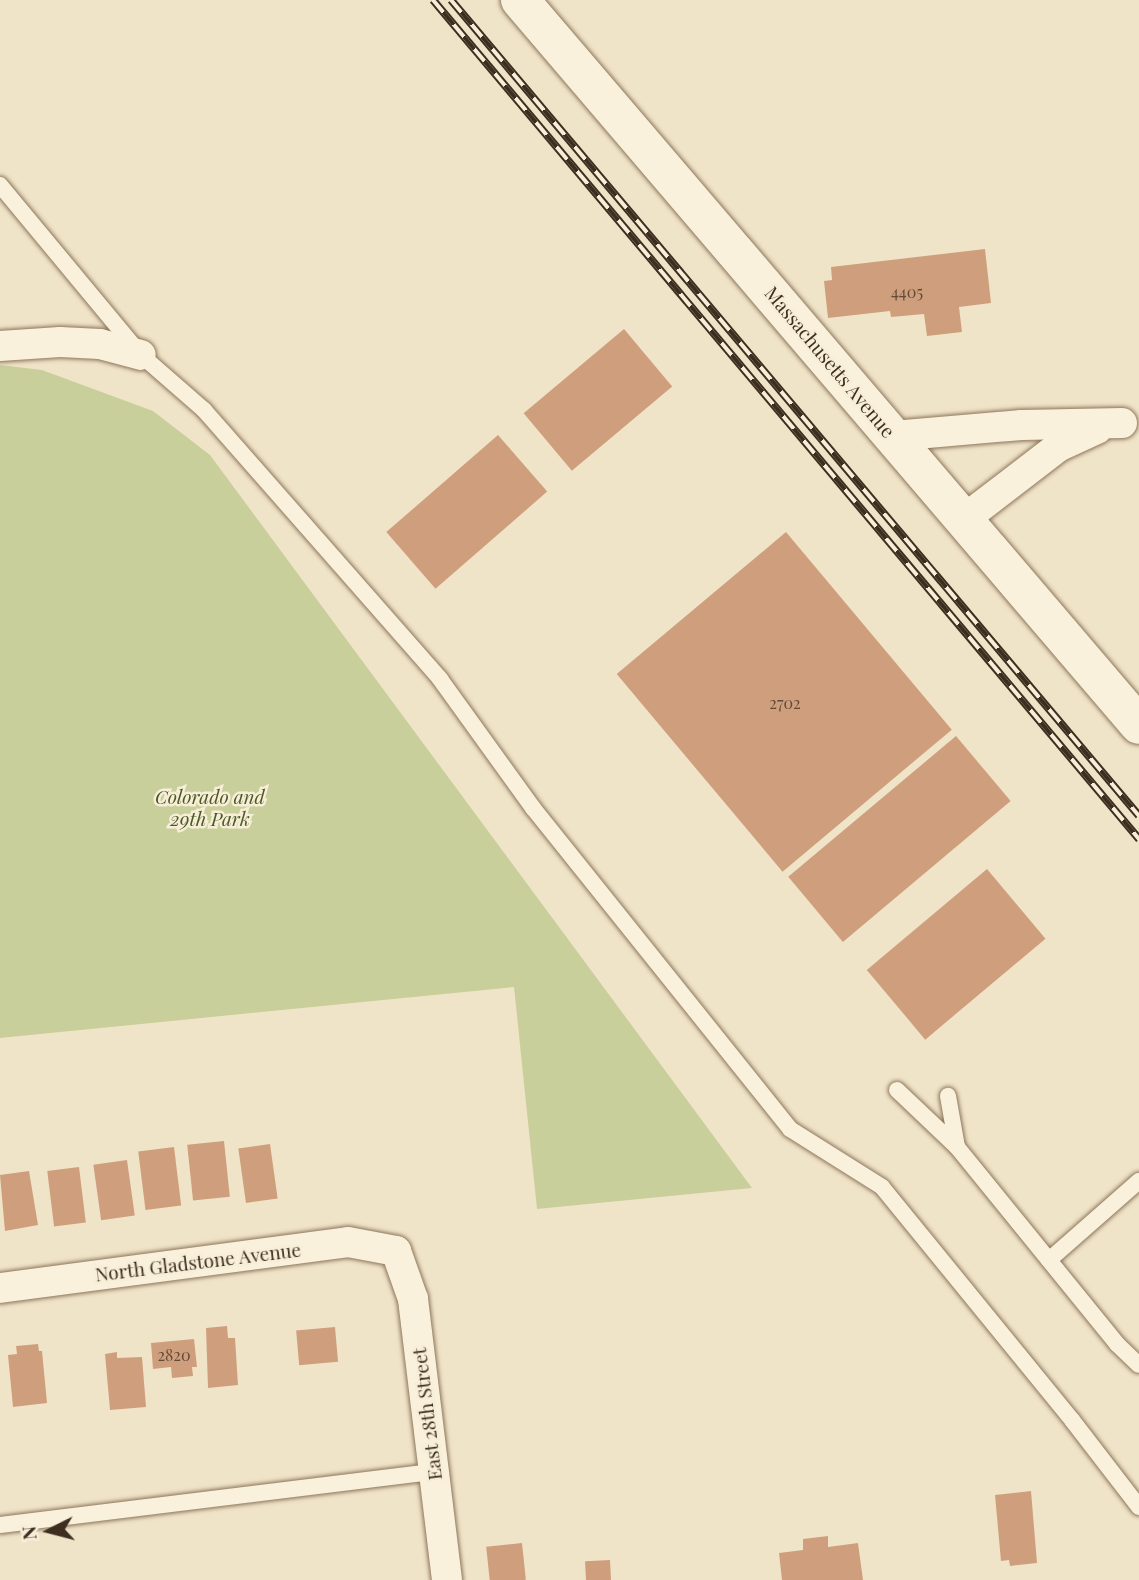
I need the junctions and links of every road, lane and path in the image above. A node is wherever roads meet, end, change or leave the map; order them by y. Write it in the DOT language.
graph roads {
  1 [pos="520,0"];
  2 [pos="0,186"];
  3 [pos="0,346"];
  4 [pos="141,355"];
  5 [pos="1130,422"];
  6 [pos="893,436"];
  7 [pos="963,520"];
  8 [pos="1139,725"];
  9 [pos="897,1090"];
  10 [pos="948,1096"];
  11 [pos="957,1147"];
  12 [pos="1139,1181"];
  13 [pos="396,1251"];
  14 [pos="1049,1261"];
  15 [pos="0,1288"];
  16 [pos="1139,1365"];
  17 [pos="434,1472"];
  18 [pos="1139,1507"];
  19 [pos="0,1525"];
  20 [pos="447,1580"];
  1 -- 6 [label="main road, Massachusetts Avenue"];
  2 -- 4 [label="lane"];
  3 -- 4 [label="street"];
  4 -- 18 [label="lane"];
  5 -- 6 [label="street"];
  5 -- 7 [label="street"];
  6 -- 7 [label="main road, Massachusetts Avenue"];
  7 -- 8 [label="main road, Massachusetts Avenue"];
  9 -- 11 [label="lane"];
  10 -- 11 [label="lane"];
  11 -- 14 [label="lane"];
  12 -- 14 [label="lane"];
  13 -- 15 [label="street, North Gladstone Avenue"];
  13 -- 17 [label="street, East 28th Street"];
  14 -- 16 [label="lane"];
  17 -- 19 [label="lane"];
  17 -- 20 [label="street, East 28th Street"];
}
